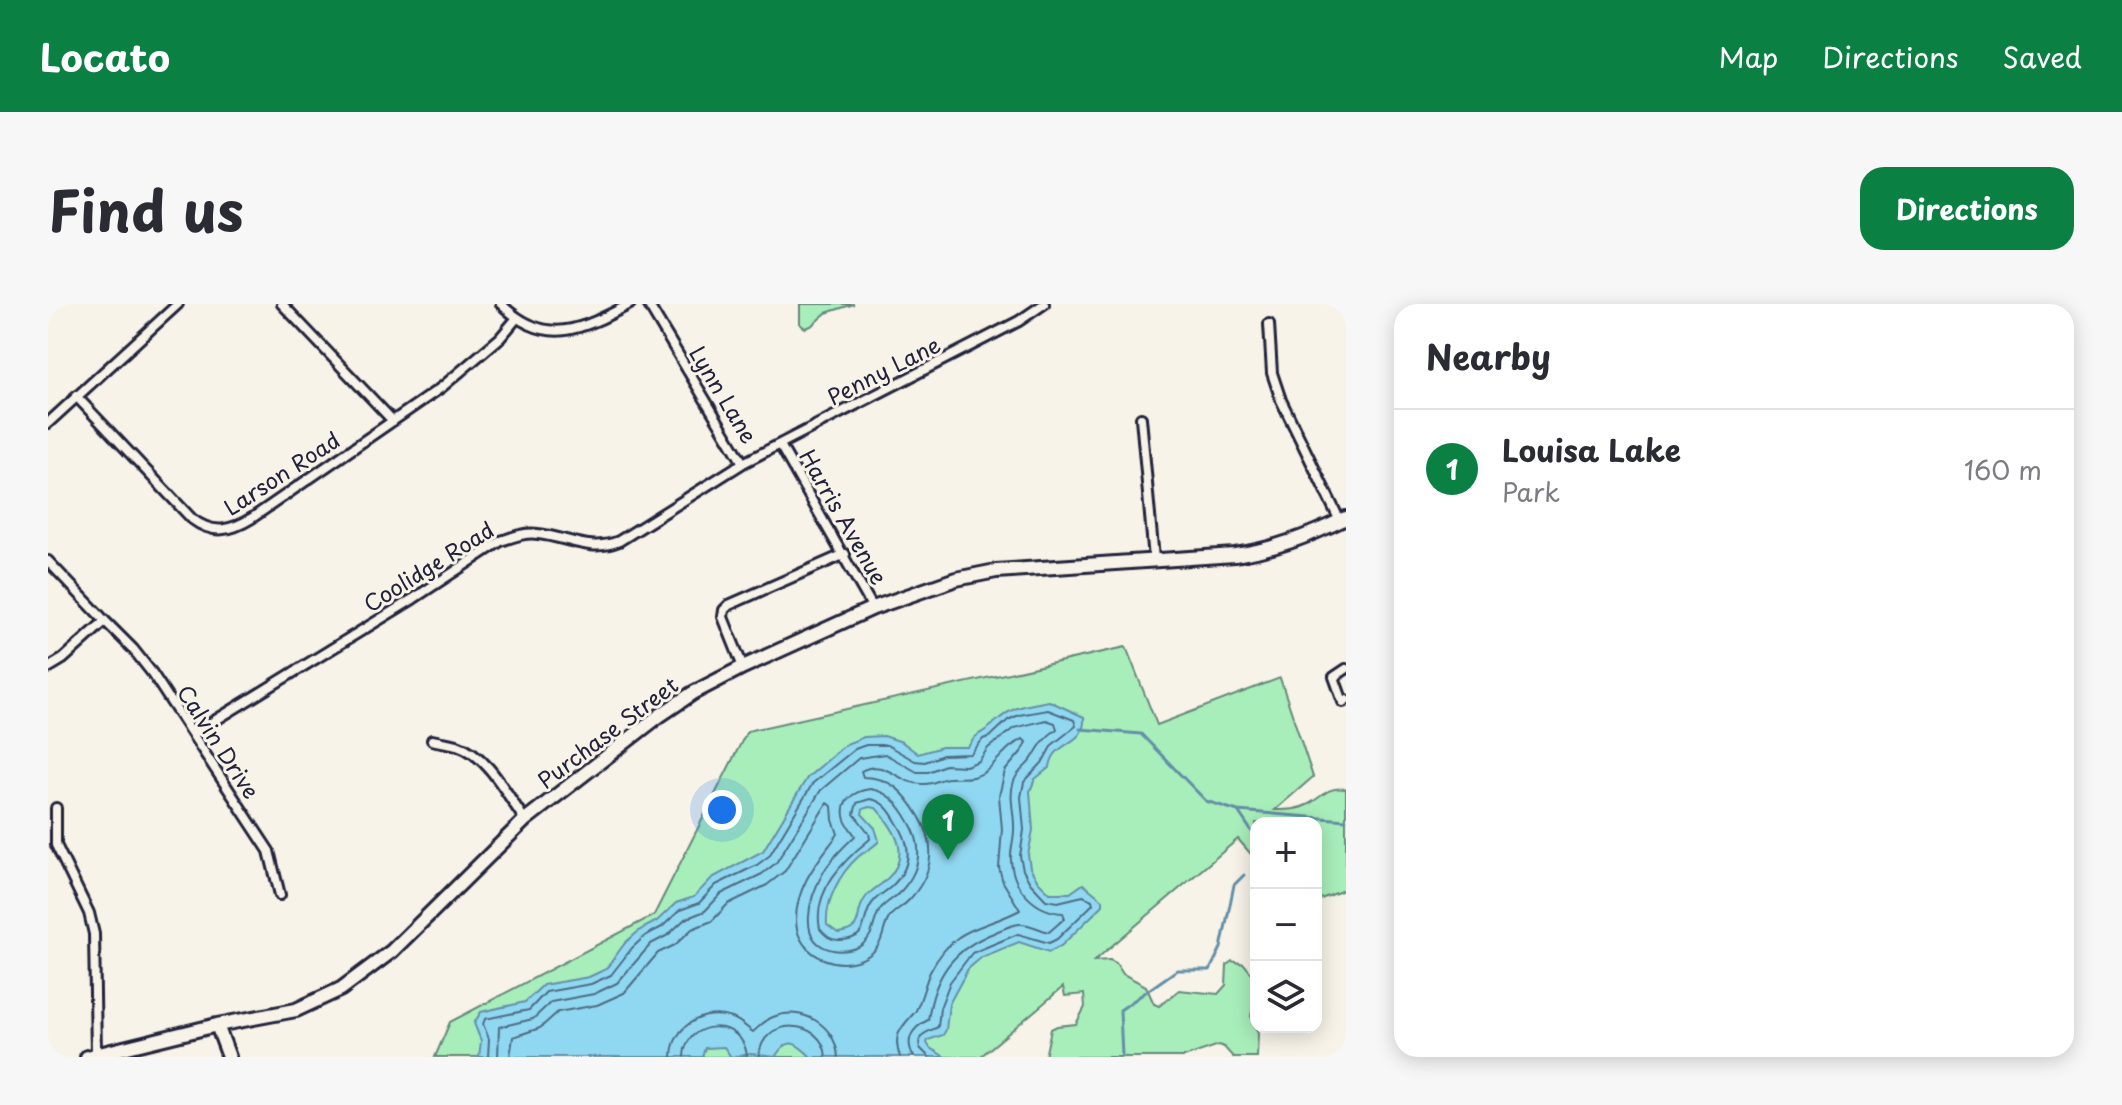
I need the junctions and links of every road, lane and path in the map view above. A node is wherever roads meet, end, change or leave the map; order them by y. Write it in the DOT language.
graph roads {
  1 [pos="178,304"];
  2 [pos="282,304"];
  3 [pos="501,304"];
  4 [pos="630,304"];
  5 [pos="648,304"];
  6 [pos="1044,304"];
  7 [pos="516,319"];
  8 [pos="1269,324"];
  9 [pos="76,396"];
  10 [pos="1141,418"];
  11 [pos="393,421"];
  12 [pos="48,423"];
  13 [pos="780,445"];
  14 [pos="743,463"];
  15 [pos="1343,519"];
  16 [pos="845,554"];
  17 [pos="1154,559"];
  18 [pos="48,561"];
  19 [pos="873,608"];
  20 [pos="105,621"];
  21 [pos="743,667"];
  22 [pos="48,668"];
  23 [pos="1346,669"];
  24 [pos="1346,700"];
  25 [pos="193,734"];
  26 [pos="432,740"];
  27 [pos="56,808"];
  28 [pos="525,820"];
  29 [pos="280,895"];
  30 [pos="217,1025"];
  31 [pos="91,1055"];
  32 [pos="229,1057"];
  1 -- 9 [label="street"];
  2 -- 11 [label="street"];
  3 -- 7 [label="street"];
  4 -- 7 [label="street"];
  5 -- 14 [label="street, Lynn Lane"];
  6 -- 13 [label="street, Penny Lane"];
  7 -- 11 [label="street, Larson Road"];
  8 -- 15 [label="street"];
  9 -- 11 [label="street, Larson Road"];
  9 -- 12 [label="street"];
  10 -- 17 [label="street"];
  13 -- 14 [label="street, Coolidge Road"];
  13 -- 16 [label="street, Harris Avenue"];
  14 -- 25 [label="street, Coolidge Road"];
  15 -- 17 [label="main road, Purchase Street"];
  16 -- 19 [label="street, Harris Avenue"];
  16 -- 21 [label="street"];
  17 -- 19 [label="main road, Purchase Street"];
  18 -- 20 [label="street, Calvin Drive"];
  19 -- 21 [label="main road, Purchase Street"];
  20 -- 22 [label="street"];
  20 -- 25 [label="street, Calvin Drive"];
  21 -- 28 [label="main road, Purchase Street"];
  23 -- 24 [label="street"];
  25 -- 29 [label="street, Calvin Drive"];
  26 -- 28 [label="street"];
  27 -- 31 [label="street"];
  28 -- 30 [label="main road, Purchase Street"];
  30 -- 31 [label="main road, Purchase Street"];
  30 -- 32 [label="main road"];
}
